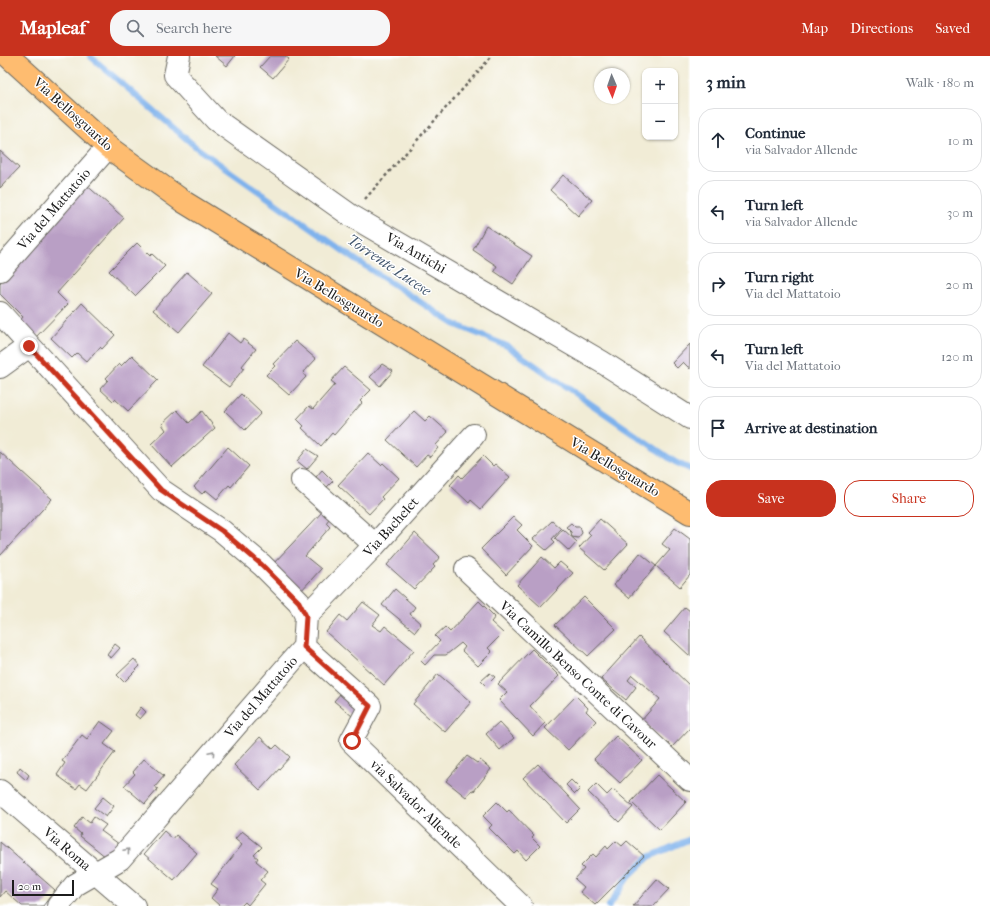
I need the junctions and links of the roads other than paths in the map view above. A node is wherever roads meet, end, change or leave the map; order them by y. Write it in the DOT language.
graph roads {
  1 [pos="8,56"];
  2 [pos="178,56"];
  3 [pos="108,147"];
  4 [pos="0,270"];
  5 [pos="0,313"];
  6 [pos="29,346"];
  7 [pos="0,367"];
  8 [pos="690,418"];
  9 [pos="474,435"];
  10 [pos="302,480"];
  11 [pos="690,513"];
  12 [pos="375,545"];
  13 [pos="466,570"];
  14 [pos="306,616"];
  15 [pos="304,647"];
  16 [pos="690,780"];
  17 [pos="0,791"];
  18 [pos="96,873"];
  19 [pos="58,906"];
  20 [pos="134,906"];
  21 [pos="521,906"];
  1 -- 3 [label="main road, Via Bellosguardo"];
  2 -- 8 [label="street, Via Antichi"];
  3 -- 4 [label="street, Via del Mattatoio"];
  3 -- 11 [label="main road, Via Bellosguardo"];
  5 -- 6 [label="street"];
  6 -- 7 [label="street"];
  6 -- 14 [label="street"];
  9 -- 12 [label="street, Via Bachelet"];
  10 -- 12 [label="street"];
  12 -- 14 [label="street, Via Bachelet"];
  13 -- 16 [label="street, Via Camillo Benso Conte di Cavour"];
  14 -- 15 [label="street, Via del Mattatoio"];
  18 -- 15 [label="street, Via del Mattatoio, one-way"];
  15 -- 21 [label="street, via Salvador Allende"];
  17 -- 18 [label="street, Via Roma"];
  18 -- 19 [label="street, Via del Mattatoio"];
  18 -- 20 [label="street, Via Roma"];
}
